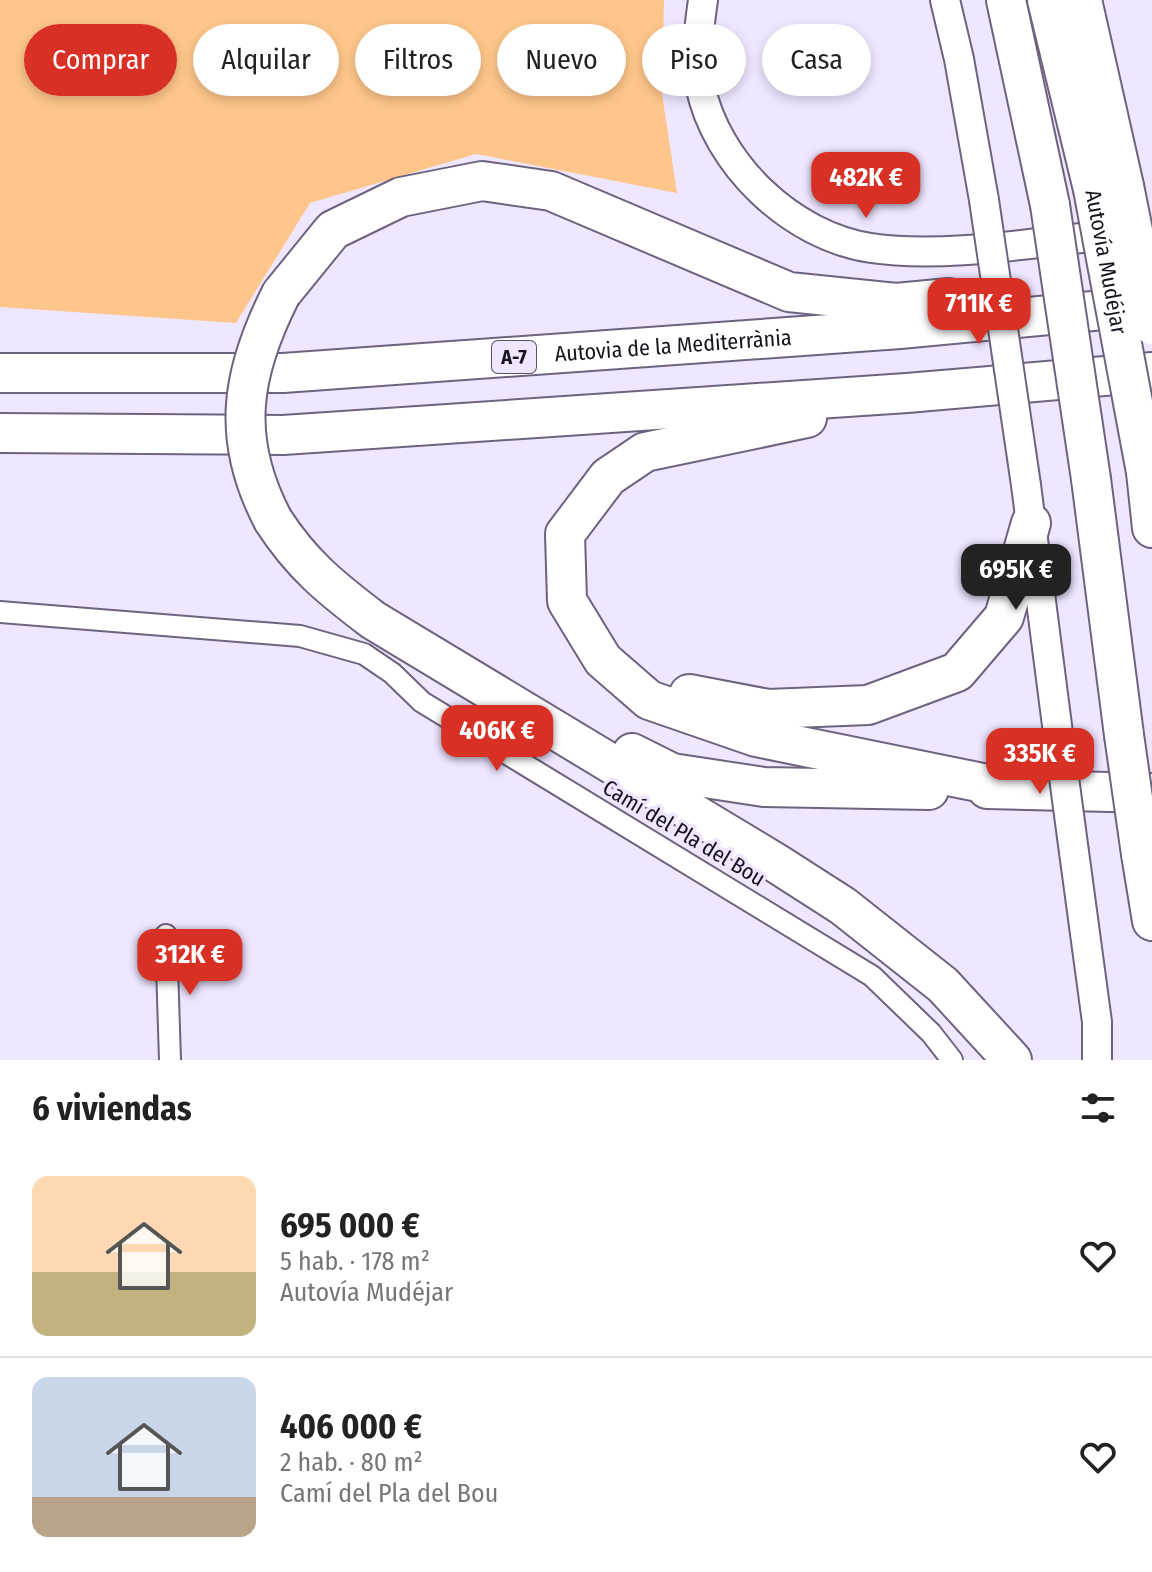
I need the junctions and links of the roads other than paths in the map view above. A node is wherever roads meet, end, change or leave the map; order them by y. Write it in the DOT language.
graph roads {
  1 [pos="703,0"];
  2 [pos="945,0"];
  3 [pos="1006,0"];
  4 [pos="1047,0"];
  5 [pos="1082,0"];
  6 [pos="1109,188"];
  7 [pos="1152,231"];
  8 [pos="1152,306"];
  9 [pos="1028,317"];
  10 [pos="1152,325"];
  11 [pos="1152,372"];
  12 [pos="0,373"];
  13 [pos="907,393"];
  14 [pos="0,433"];
  15 [pos="1031,523"];
  16 [pos="1152,528"];
  17 [pos="0,612"];
  18 [pos="435,658"];
  19 [pos="603,660"];
  20 [pos="1012,789"];
  21 [pos="1152,793"];
  22 [pos="1152,921"];
  23 [pos="166,935"];
  24 [pos="170,1060"];
  25 [pos="952,1060"];
  26 [pos="1012,1060"];
  27 [pos="1097,1060"];
  1 -- 7 [label="main road"];
  2 -- 15 [label="main road, bridge"];
  3 -- 22 [label="highway, Autovía Mudéjar, bridge"];
  4 -- 6 [label="highway, Autovía Mudéjar"];
  5 -- 6 [label="highway"];
  6 -- 10 [label="highway, bridge"];
  6 -- 16 [label="highway, Autovía Mudéjar, bridge"];
  8 -- 9 [label="highway, Autovia de la Mediterrània / A-7"];
  9 -- 12 [label="highway, Autovia de la Mediterrània / A-7"];
  9 -- 18 [label="highway, bridge"];
  11 -- 13 [label="highway"];
  13 -- 14 [label="highway"];
  13 -- 19 [label="highway"];
  15 -- 19 [label="highway"];
  15 -- 27 [label="main road, bridge"];
  17 -- 25 [label="street, Camí del Pla del Bou"];
  18 -- 20 [label="highway"];
  18 -- 26 [label="highway"];
  19 -- 20 [label="highway"];
  20 -- 21 [label="highway"];
  23 -- 24 [label="street"];
}
